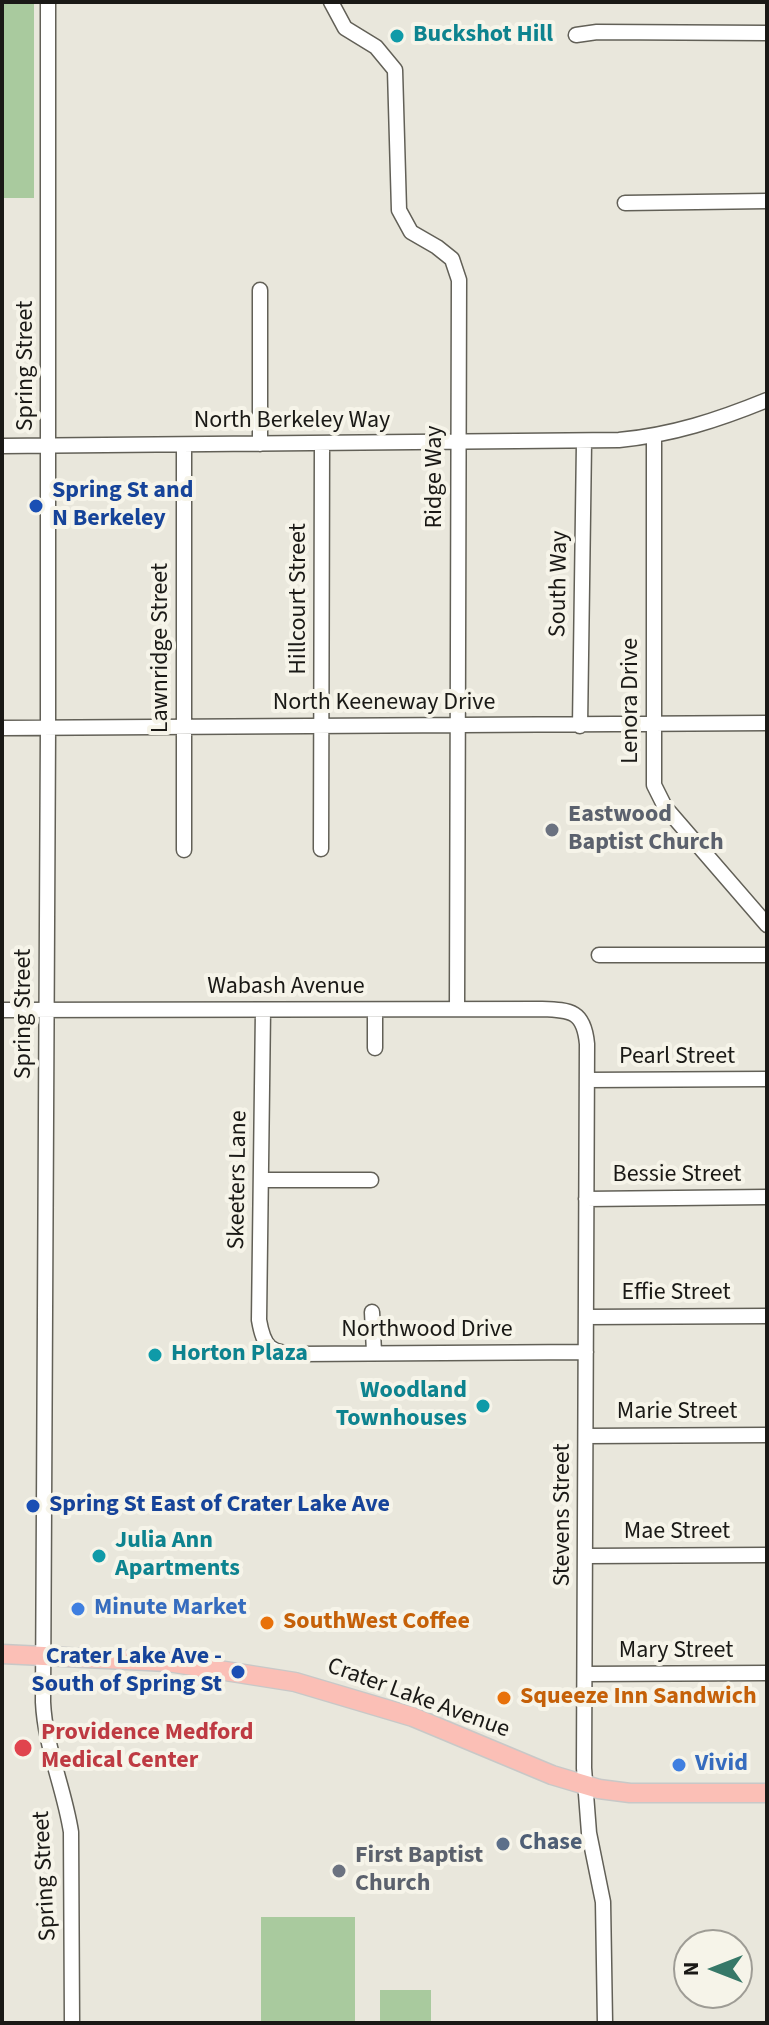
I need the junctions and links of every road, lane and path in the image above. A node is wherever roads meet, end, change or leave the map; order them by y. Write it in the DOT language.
graph roads {
  1 [pos="48,2"];
  2 [pos="331,2"];
  3 [pos="767,33"];
  4 [pos="576,35"];
  5 [pos="767,201"];
  6 [pos="625,203"];
  7 [pos="260,290"];
  8 [pos="767,400"];
  9 [pos="654,437"];
  10 [pos="458,443"];
  11 [pos="584,443"];
  12 [pos="260,444"];
  13 [pos="322,444"];
  14 [pos="49,445"];
  15 [pos="184,445"];
  16 [pos="2,446"];
  17 [pos="767,723"];
  18 [pos="654,725"];
  19 [pos="322,726"];
  20 [pos="457,726"];
  21 [pos="580,726"];
  22 [pos="183,727"];
  23 [pos="2,728"];
  24 [pos="48,728"];
  25 [pos="321,849"];
  26 [pos="184,850"];
  27 [pos="767,925"];
  28 [pos="599,955"];
  29 [pos="767,955"];
  30 [pos="457,1008"];
  31 [pos="2,1010"];
  32 [pos="47,1010"];
  33 [pos="263,1010"];
  34 [pos="375,1010"];
  35 [pos="570,1011"];
  36 [pos="375,1048"];
  37 [pos="767,1079"];
  38 [pos="587,1080"];
  39 [pos="262,1180"];
  40 [pos="371,1180"];
  41 [pos="767,1197"];
  42 [pos="586,1199"];
  43 [pos="372,1312"];
  44 [pos="767,1316"];
  45 [pos="586,1317"];
  46 [pos="269,1348"];
  47 [pos="374,1352"];
  48 [pos="586,1352"];
  49 [pos="767,1435"];
  50 [pos="586,1436"];
  51 [pos="767,1555"];
  52 [pos="587,1556"];
  53 [pos="2,1654"];
  54 [pos="43,1656"];
  55 [pos="767,1673"];
  56 [pos="585,1674"];
  57 [pos="585,1786"];
  58 [pos="767,1793"];
  59 [pos="72,2023"];
  60 [pos="605,2023"];
  1 -- 14 [label="street, Spring Street"];
  2 -- 10 [label="street, Ridge Way"];
  3 -- 4 [label="street"];
  5 -- 6 [label="street"];
  7 -- 12 [label="street"];
  8 -- 9 [label="street, North Berkeley Way"];
  9 -- 11 [label="street, North Berkeley Way"];
  9 -- 18 [label="street, Lenora Drive"];
  10 -- 11 [label="street, North Berkeley Way"];
  10 -- 13 [label="street, North Berkeley Way"];
  10 -- 20 [label="street, Ridge Way"];
  11 -- 21 [label="street, South Way"];
  12 -- 13 [label="street, North Berkeley Way"];
  12 -- 15 [label="street, North Berkeley Way"];
  13 -- 19 [label="street, Hillcourt Street"];
  14 -- 15 [label="street, North Berkeley Way"];
  14 -- 16 [label="street, North Berkeley Way"];
  14 -- 24 [label="street, Spring Street"];
  15 -- 22 [label="street, Lawnridge Street"];
  17 -- 18 [label="street, North Keeneway Drive"];
  18 -- 21 [label="street, North Keeneway Drive"];
  18 -- 27 [label="street, Lenora Drive"];
  19 -- 20 [label="street, North Keeneway Drive"];
  19 -- 22 [label="street, North Keeneway Drive"];
  19 -- 25 [label="street, Hillcourt Street"];
  20 -- 21 [label="street, North Keeneway Drive"];
  20 -- 30 [label="street, Ridge Way"];
  22 -- 24 [label="street, North Keeneway Drive"];
  22 -- 26 [label="street, Lawnridge Street"];
  23 -- 24 [label="street, North Keeneway Drive"];
  24 -- 32 [label="street, Spring Street"];
  28 -- 29 [label="street"];
  30 -- 34 [label="street, Wabash Avenue"];
  30 -- 35 [label="street, Wabash Avenue"];
  31 -- 32 [label="street, Wabash Avenue"];
  32 -- 33 [label="street, Wabash Avenue"];
  32 -- 54 [label="street, Spring Street"];
  33 -- 34 [label="street, Wabash Avenue"];
  33 -- 39 [label="street, Skeeters Lane"];
  34 -- 36 [label="street"];
  35 -- 38 [label="street, Stevens Street"];
  37 -- 38 [label="street, Pearl Street"];
  38 -- 42 [label="street, Stevens Street"];
  39 -- 40 [label="street"];
  39 -- 46 [label="street, Skeeters Lane"];
  41 -- 42 [label="street, Bessie Street"];
  42 -- 45 [label="street, Stevens Street"];
  43 -- 47 [label="street"];
  44 -- 45 [label="street, Effie Street"];
  45 -- 48 [label="street, Stevens Street"];
  46 -- 47 [label="street, Northwood Drive"];
  47 -- 48 [label="street, Northwood Drive"];
  48 -- 50 [label="street, Stevens Street"];
  49 -- 50 [label="street, Marie Street"];
  50 -- 52 [label="street, Stevens Street"];
  51 -- 52 [label="street, Mae Street"];
  52 -- 56 [label="street, Stevens Street"];
  53 -- 54 [label="main road, Crater Lake Avenue"];
  54 -- 57 [label="main road, Crater Lake Avenue"];
  54 -- 59 [label="street, Spring Street"];
  55 -- 56 [label="street, Mary Street"];
  56 -- 57 [label="street, Stevens Street"];
  57 -- 58 [label="main road, Crater Lake Avenue"];
  57 -- 60 [label="street, Stevens Street"];
}
